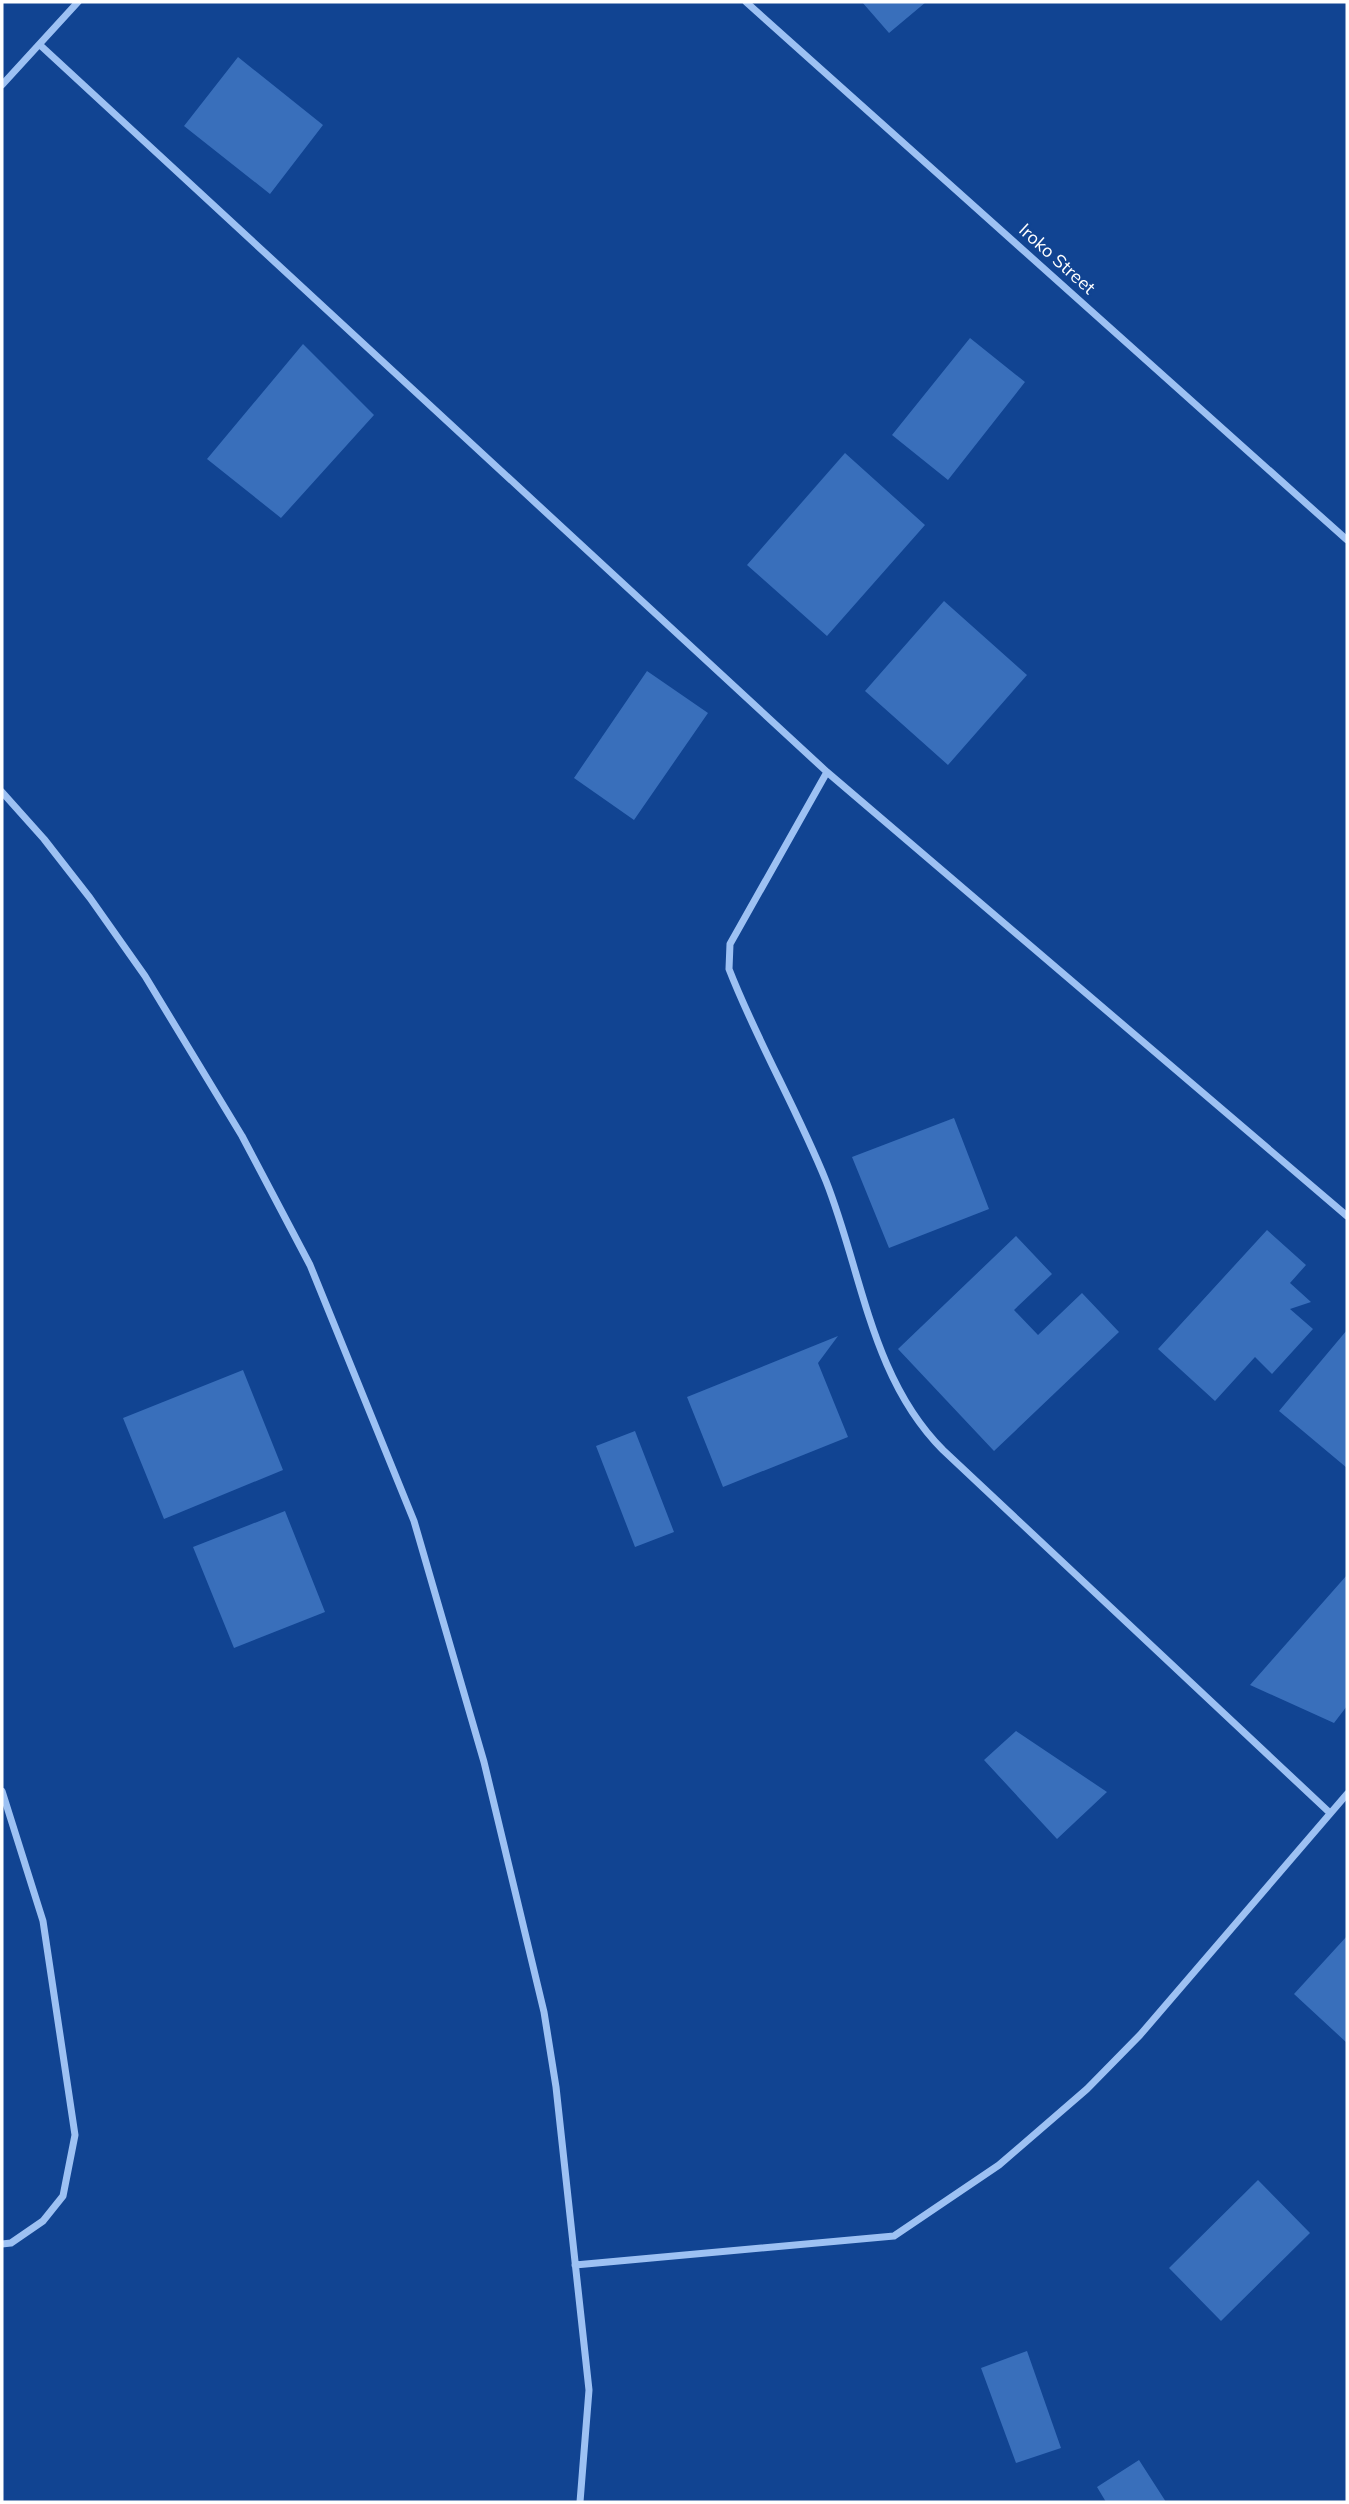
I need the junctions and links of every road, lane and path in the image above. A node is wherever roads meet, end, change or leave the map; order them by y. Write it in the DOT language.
graph roads {
  1 [pos="78,2"];
  2 [pos="746,2"];
  3 [pos="40,45"];
  4 [pos="2,85"];
  5 [pos="1347,540"];
  6 [pos="827,772"];
  7 [pos="2,792"];
  8 [pos="1347,1216"];
  9 [pos="2,1791"];
  10 [pos="1347,1794"];
  11 [pos="1330,1813"];
  12 [pos="2,2244"];
  13 [pos="575,2265"];
  14 [pos="580,2502"];
  1 -- 3 [label="street"];
  2 -- 5 [label="street, Iroko Street"];
  3 -- 4 [label="street"];
  3 -- 6 [label="street"];
  6 -- 8 [label="street"];
  6 -- 11 [label="street"];
  7 -- 13 [label="street"];
  9 -- 12 [label="street"];
  10 -- 11 [label="street"];
  11 -- 13 [label="street"];
  13 -- 14 [label="street"];
}
